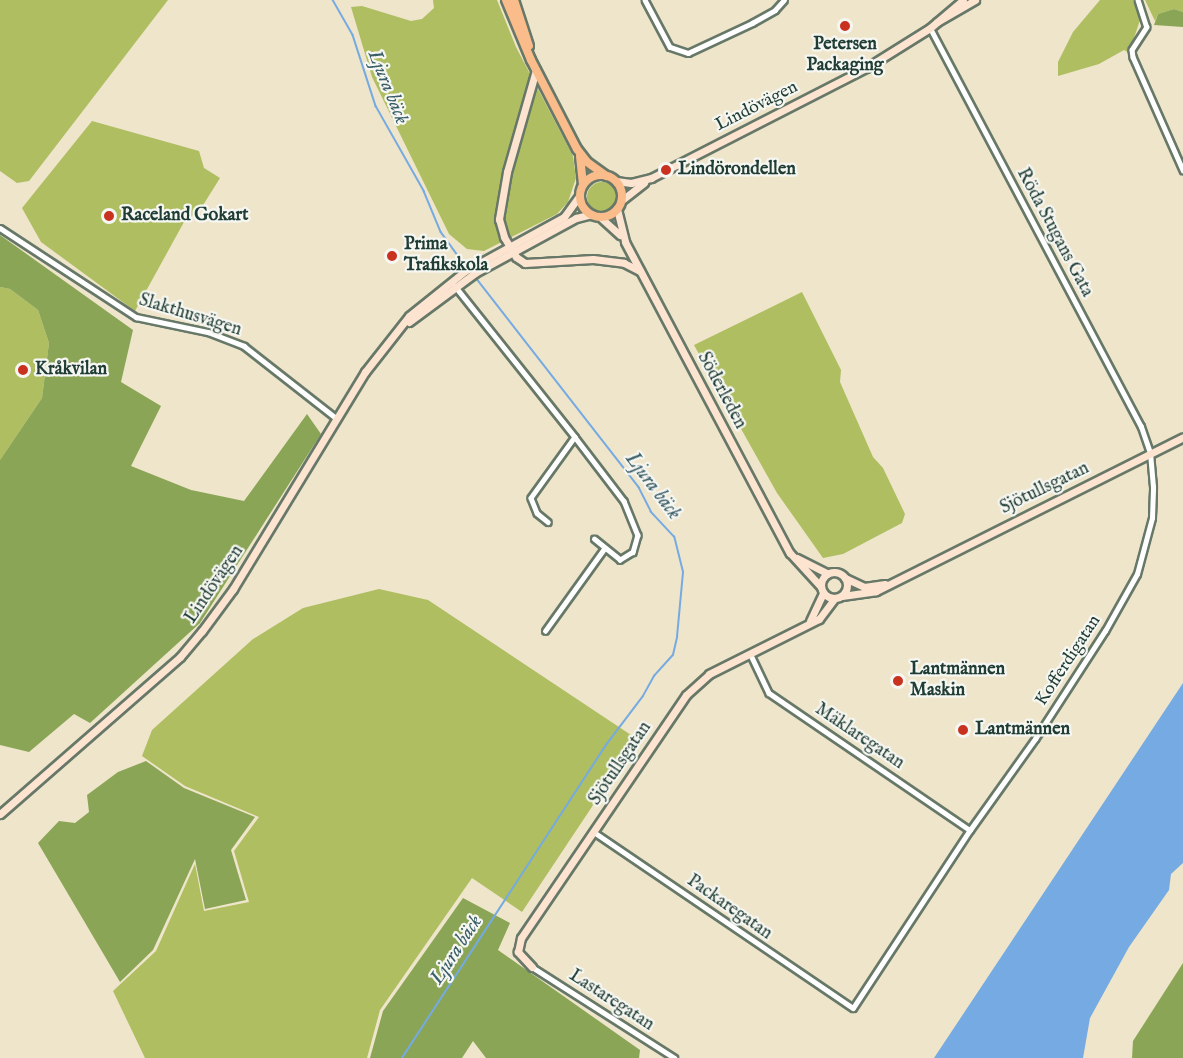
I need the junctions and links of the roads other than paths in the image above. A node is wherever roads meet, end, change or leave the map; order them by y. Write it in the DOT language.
graph roads {
  1 [pos="506,0"];
  2 [pos="514,0"];
  3 [pos="645,0"];
  4 [pos="784,0"];
  5 [pos="963,0"];
  6 [pos="975,0"];
  7 [pos="1138,0"];
  8 [pos="937,22"];
  9 [pos="930,28"];
  10 [pos="536,69"];
  11 [pos="543,81"];
  12 [pos="578,149"];
  13 [pos="1183,170"];
  14 [pos="606,176"];
  15 [pos="651,178"];
  16 [pos="616,181"];
  17 [pos="581,191"];
  18 [pos="622,201"];
  19 [pos="617,209"];
  20 [pos="596,216"];
  21 [pos="0,228"];
  22 [pos="625,242"];
  23 [pos="511,249"];
  24 [pos="470,272"];
  25 [pos="642,273"];
  26 [pos="455,286"];
  27 [pos="402,327"];
  28 [pos="336,418"];
  29 [pos="575,437"];
  30 [pos="1183,437"];
  31 [pos="1150,453"];
  32 [pos="548,522"];
  33 [pos="594,539"];
  34 [pos="604,549"];
  35 [pos="790,553"];
  36 [pos="827,573"];
  37 [pos="844,577"];
  38 [pos="888,584"];
  39 [pos="822,590"];
  40 [pos="838,597"];
  41 [pos="808,623"];
  42 [pos="545,631"];
  43 [pos="750,653"];
  44 [pos="0,814"];
  45 [pos="970,830"];
  46 [pos="594,832"];
  47 [pos="532,967"];
  48 [pos="849,1005"];
  49 [pos="675,1058"];
  1 -- 10 [label="main road"];
  2 -- 11 [label="main road"];
  3 -- 4 [label="street"];
  5 -- 8 [label="main road, Lindövägen"];
  6 -- 8 [label="main road, Lindövägen"];
  7 -- 13 [label="street"];
  8 -- 9 [label="main road, Lindövägen"];
  9 -- 15 [label="main road, Lindövägen"];
  9 -- 31 [label="street, Röda Stugans Gata"];
  10 -- 11 [label="main road"];
  10 -- 23 [label="main road"];
  11 -- 12 [label="main road"];
  12 -- 14 [label="main road"];
  12 -- 17 [label="main road"];
  14 -- 16 [label="main road"];
  14 -- 17 [label="main road"];
  15 -- 16 [label="main road, Lindövägen"];
  15 -- 18 [label="main road, Lindövägen"];
  16 -- 18 [label="main road"];
  17 -- 20 [label="main road"];
  17 -- 23 [label="main road, Lindövägen"];
  18 -- 19 [label="main road"];
  19 -- 20 [label="main road"];
  19 -- 22 [label="main road, Söderleden"];
  20 -- 22 [label="main road, Söderleden"];
  20 -- 23 [label="main road, Lindövägen"];
  21 -- 28 [label="street, Slakthusvägen"];
  22 -- 25 [label="main road, Söderleden"];
  23 -- 24 [label="main road, Lindövägen"];
  23 -- 25 [label="main road"];
  24 -- 26 [label="main road, Lindövägen"];
  24 -- 27 [label="main road, Lindövägen"];
  25 -- 35 [label="main road, Söderleden"];
  26 -- 27 [label="main road, Lindövägen"];
  26 -- 29 [label="street"];
  27 -- 28 [label="main road, Lindövägen"];
  28 -- 44 [label="main road, Lindövägen"];
  29 -- 32 [label="street"];
  29 -- 34 [label="street"];
  30 -- 31 [label="main road, Sjötullsgatan"];
  31 -- 38 [label="main road, Sjötullsgatan"];
  31 -- 45 [label="street, Kofferdigatan"];
  33 -- 34 [label="street"];
  34 -- 42 [label="street"];
  35 -- 36 [label="main road"];
  35 -- 39 [label="main road, Söderleden"];
  36 -- 37 [label="main road"];
  36 -- 39 [label="main road"];
  37 -- 38 [label="main road, Sjötullsgatan"];
  37 -- 40 [label="main road"];
  38 -- 40 [label="main road, Sjötullsgatan"];
  39 -- 40 [label="main road"];
  39 -- 41 [label="main road"];
  40 -- 41 [label="main road, Sjötullsgatan"];
  41 -- 43 [label="main road, Sjötullsgatan"];
  43 -- 45 [label="street, Mäklaregatan"];
  43 -- 46 [label="main road, Sjötullsgatan"];
  45 -- 48 [label="street, Kofferdigatan"];
  46 -- 47 [label="main road, Sjötullsgatan"];
  46 -- 48 [label="street, Packaregatan"];
  47 -- 49 [label="street, Lastaregatan"];
}
